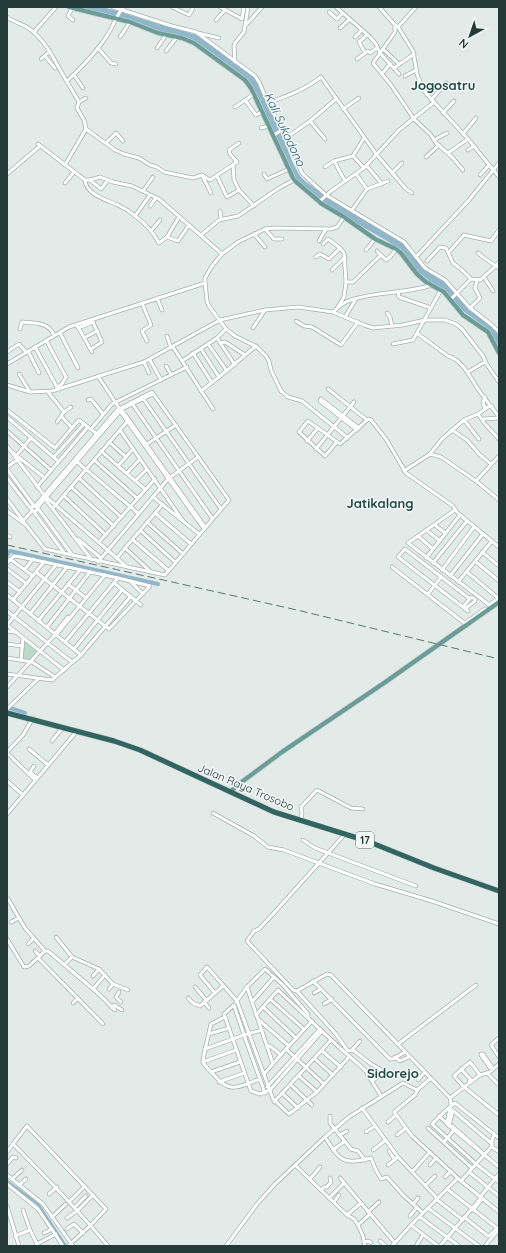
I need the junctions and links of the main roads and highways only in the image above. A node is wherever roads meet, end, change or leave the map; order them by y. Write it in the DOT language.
graph roads {
  1 [pos="70,7"];
  2 [pos="499,353"];
  3 [pos="499,599"];
  4 [pos="7,710"];
  5 [pos="32,718"];
  6 [pos="233,789"];
  7 [pos="347,834"];
  8 [pos="499,890"];
  1 -- 2 [label="main road"];
  3 -- 6 [label="main road"];
  4 -- 5 [label="highway, Jalan Raya Trosobo / 17"];
  5 -- 6 [label="highway, Jalan Raya Trosobo / 17"];
  5 -- 6 [label="highway, Jalan Raya Trosobo / 17"];
  6 -- 7 [label="highway, Jalan Raya Trosobo / 17"];
  6 -- 7 [label="highway, Jalan Raya Trosobo / 17"];
  7 -- 8 [label="highway, Jalan Raya Trosobo / 17"];
}
